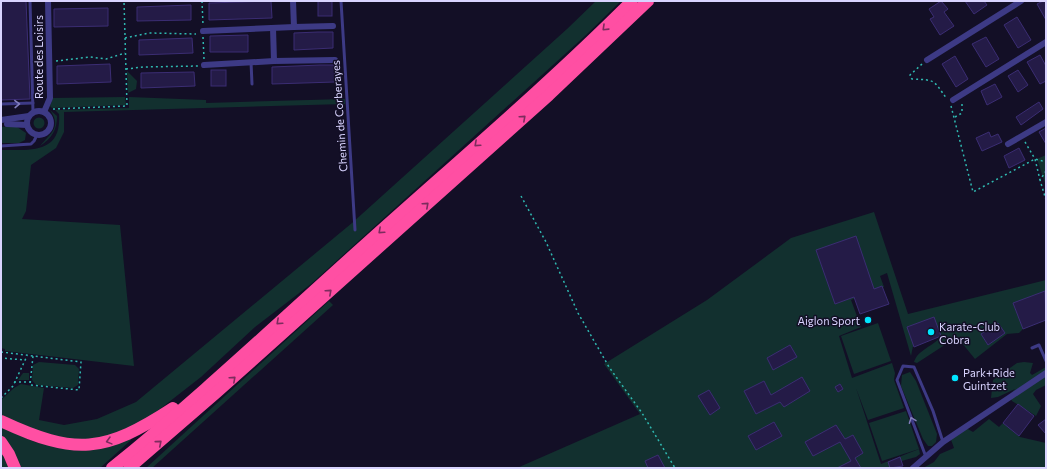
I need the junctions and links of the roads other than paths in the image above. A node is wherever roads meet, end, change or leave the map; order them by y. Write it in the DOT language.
graph roads {
  1 [pos="30,1"];
  2 [pos="48,1"];
  3 [pos="293,1"];
  4 [pos="341,1"];
  5 [pos="632,1"];
  6 [pos="648,1"];
  7 [pos="1021,1"];
  8 [pos="333,26"];
  9 [pos="294,27"];
  10 [pos="273,28"];
  11 [pos="203,31"];
  12 [pos="1046,42"];
  13 [pos="335,60"];
  14 [pos="927,60"];
  15 [pos="274,61"];
  16 [pos="251,62"];
  17 [pos="204,65"];
  18 [pos="252,84"];
  19 [pos="951,101"];
  20 [pos="32,103"];
  21 [pos="1,104"];
  22 [pos="45,110"];
  23 [pos="31,114"];
  24 [pos="1,120"];
  25 [pos="1046,122"];
  26 [pos="1,124"];
  27 [pos="27,125"];
  28 [pos="37,135"];
  29 [pos="1008,144"];
  30 [pos="1,146"];
  31 [pos="355,230"];
  32 [pos="1032,348"];
  33 [pos="1046,361"];
  34 [pos="1046,373"];
  35 [pos="210,384"];
  36 [pos="1,421"];
  37 [pos="1,442"];
  38 [pos="943,442"];
  39 [pos="926,457"];
  40 [pos="15,468"];
  41 [pos="112,468"];
  42 [pos="129,468"];
  43 [pos="913,468"];
  1 -- 20 [label="lane"];
  2 -- 22 [label="street, Route des Loisirs"];
  3 -- 9 [label="street"];
  4 -- 31 [label="lane, Chemin de Corberayes"];
  5 -- 35 [label="highway, one-way"];
  42 -- 6 [label="highway, one-way"];
  7 -- 14 [label="street"];
  8 -- 9 [label="street"];
  9 -- 10 [label="street"];
  10 -- 11 [label="street"];
  10 -- 15 [label="street"];
  12 -- 19 [label="street"];
  13 -- 15 [label="street"];
  15 -- 16 [label="street"];
  16 -- 17 [label="street"];
  16 -- 18 [label="lane"];
  21 -- 20 [label="lane, one-way"];
  20 -- 23 [label="lane"];
  22 -- 23 [label="street, Route des Loisirs"];
  22 -- 28 [label="street, Route des Loisirs"];
  23 -- 24 [label="street, Route des Loisirs"];
  23 -- 27 [label="street"];
  25 -- 29 [label="street"];
  26 -- 27 [label="street"];
  27 -- 28 [label="street"];
  28 -- 30 [label="lane"];
  32 -- 33 [label="lane"];
  34 -- 38 [label="street"];
  35 -- 36 [label="highway, one-way"];
  35 -- 41 [label="highway"];
  37 -- 40 [label="highway"];
  38 -- 39 [label="street"];
  39 -- 38 [label="lane, one-way"];
  39 -- 43 [label="street"];
}
